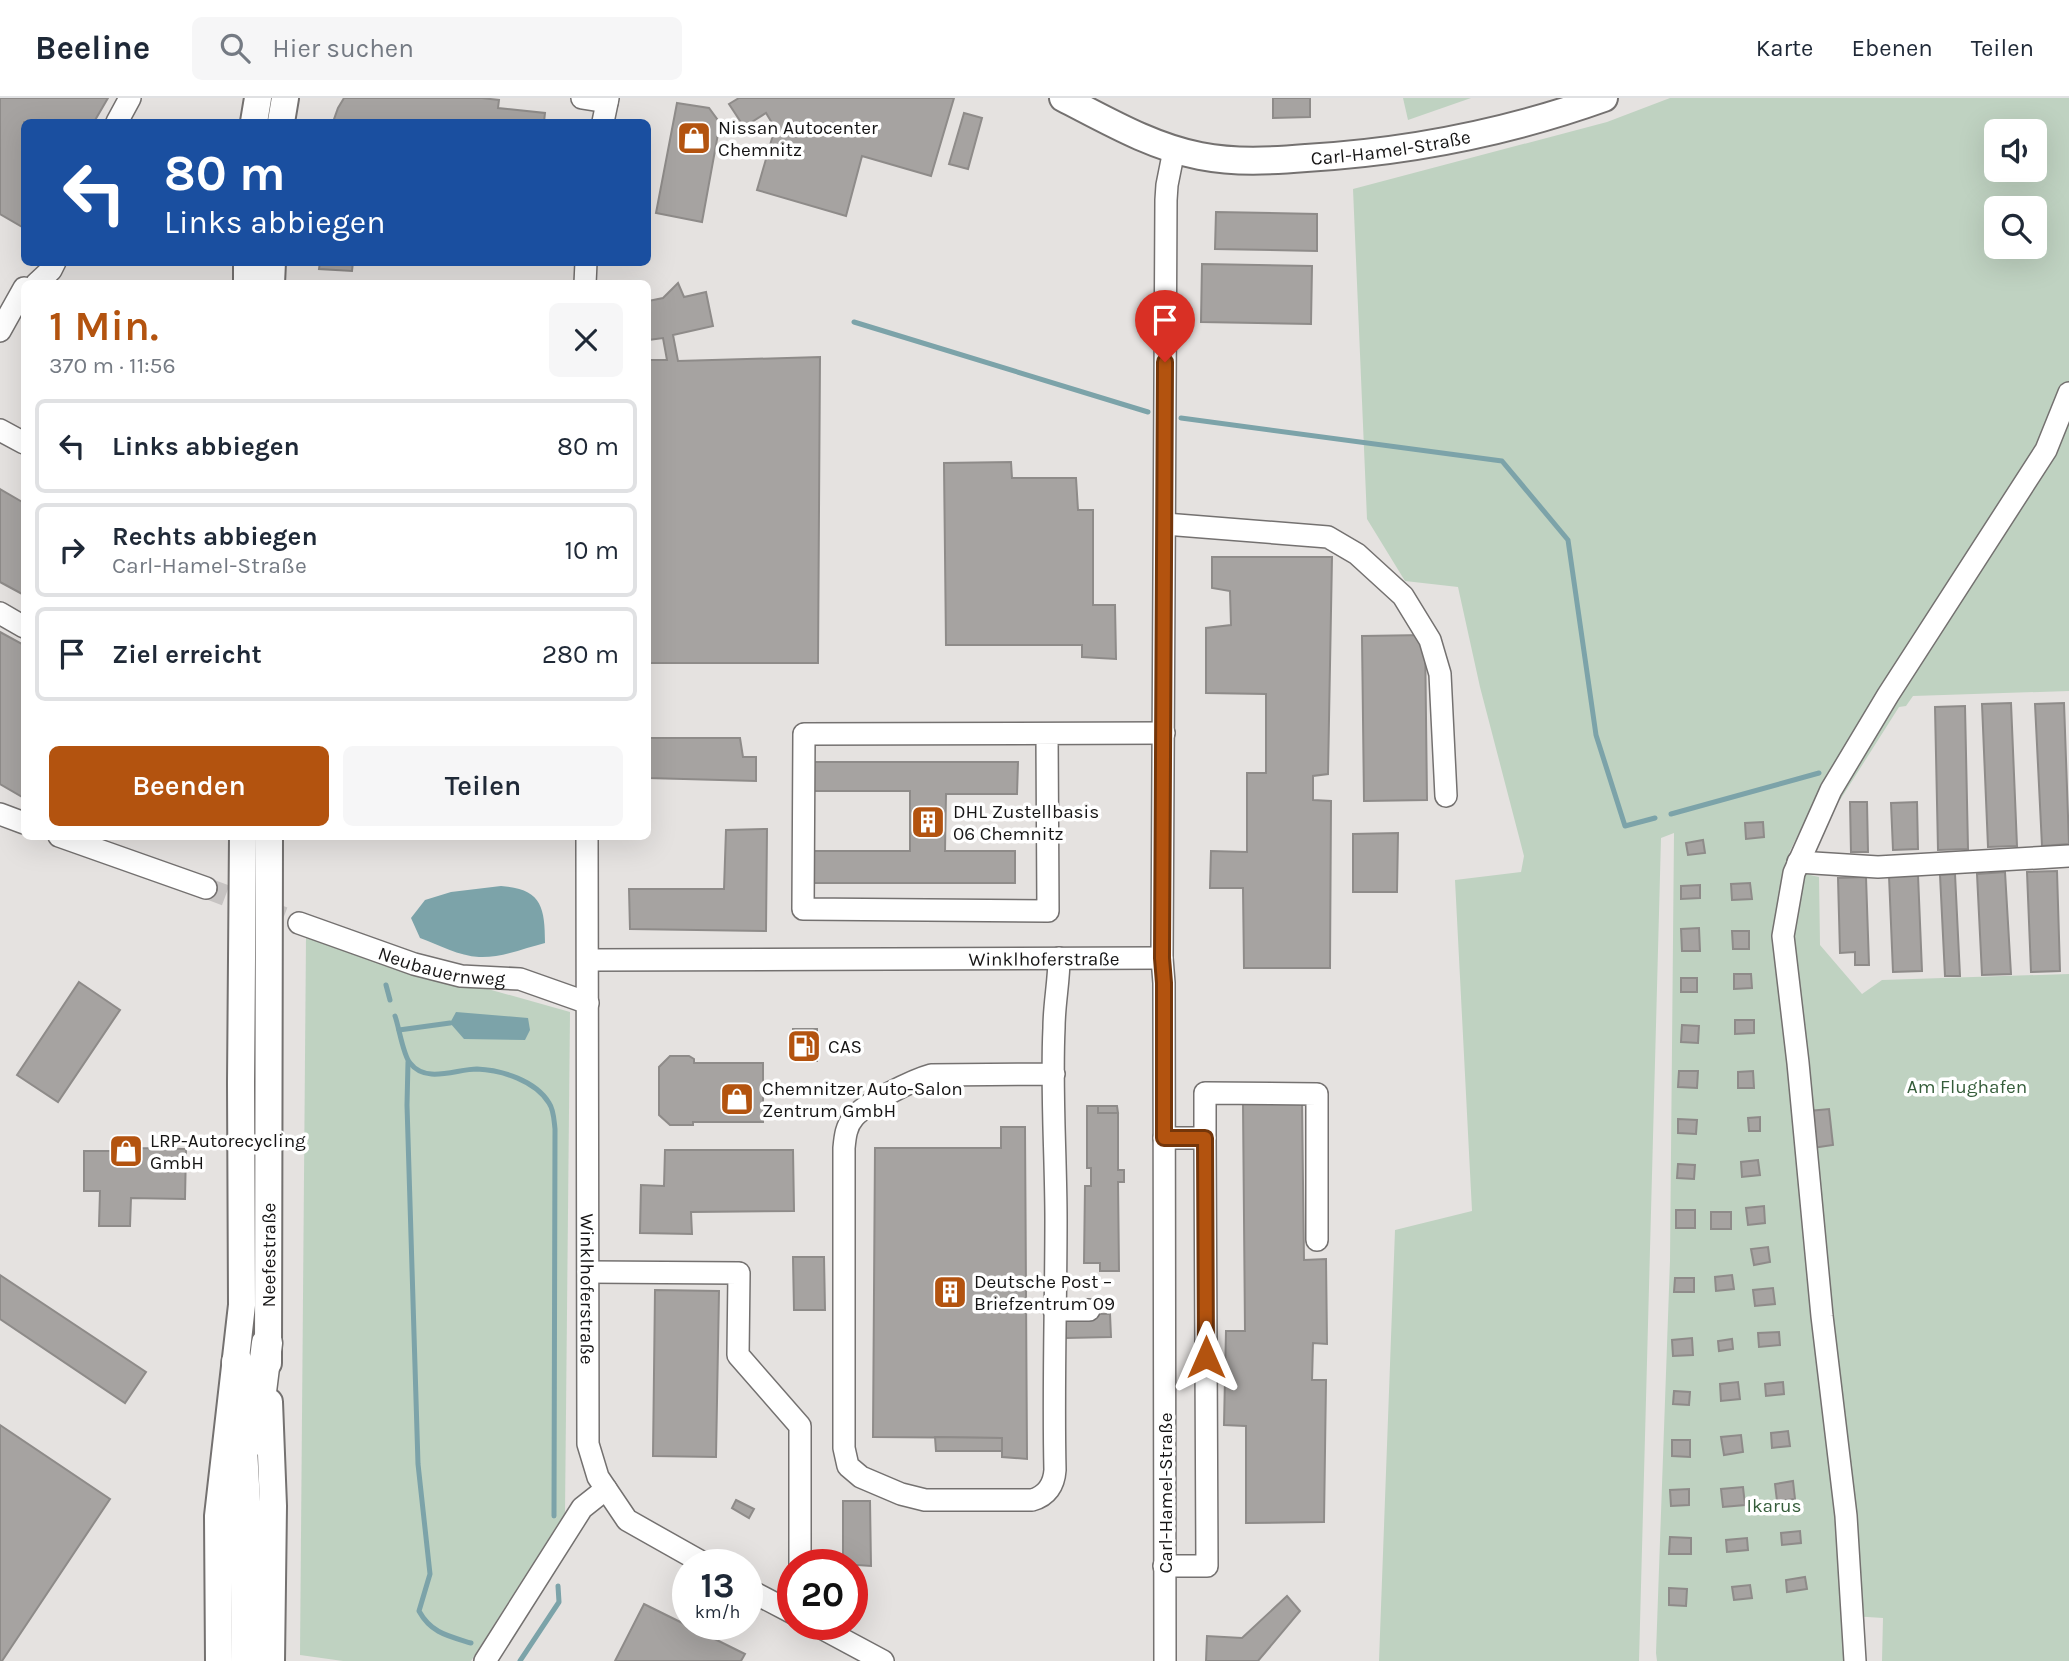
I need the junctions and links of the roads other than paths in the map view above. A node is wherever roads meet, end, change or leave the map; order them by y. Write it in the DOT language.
graph roads {
  1 [pos="130,98"];
  2 [pos="258,98"];
  3 [pos="285,98"];
  4 [pos="582,98"];
  5 [pos="1604,98"];
  6 [pos="1068,99"];
  7 [pos="606,108"];
  8 [pos="119,119"];
  9 [pos="254,119"];
  10 [pos="282,119"];
  11 [pos="1174,150"];
  12 [pos="53,266"];
  13 [pos="40,280"];
  14 [pos="21,294"];
  15 [pos="0,331"];
  16 [pos="2069,393"];
  17 [pos="0,429"];
  18 [pos="21,441"];
  19 [pos="1164,524"];
  20 [pos="0,613"];
  21 [pos="21,625"];
  22 [pos="1164,733"];
  23 [pos="1047,734"];
  24 [pos="1446,796"];
  25 [pos="0,814"];
  26 [pos="21,822"];
  27 [pos="70,840"];
  28 [pos="243,840"];
  29 [pos="269,840"];
  30 [pos="587,840"];
  31 [pos="2069,856"];
  32 [pos="1798,862"];
  33 [pos="206,888"];
  34 [pos="299,923"];
  35 [pos="1059,958"];
  36 [pos="1162,958"];
  37 [pos="589,960"];
  38 [pos="588,1003"];
  39 [pos="1054,1074"];
  40 [pos="1164,1138"];
  41 [pos="1205,1138"];
  42 [pos="1317,1240"];
  43 [pos="588,1272"];
  44 [pos="1054,1310"];
  45 [pos="1089,1310"];
  46 [pos="267,1343"];
  47 [pos="237,1362"];
  48 [pos="606,1489"];
  49 [pos="245,1502"];
  50 [pos="678,1549"];
  51 [pos="800,1549"];
  52 [pos="1164,1566"];
  53 [pos="844,1640"];
  54 [pos="219,1661"];
  55 [pos="247,1661"];
  56 [pos="271,1661"];
  57 [pos="485,1661"];
  58 [pos="883,1661"];
  59 [pos="1165,1661"];
  60 [pos="1855,1661"];
  1 -- 8 [label="street"];
  2 -- 9 [label="main road"];
  3 -- 10 [label="main road"];
  4 -- 7 [label="street"];
  5 -- 11 [label="main road, Carl-Hamel-Straße"];
  6 -- 11 [label="main road, Carl-Hamel-Straße"];
  11 -- 19 [label="street, Carl-Hamel-Straße"];
  12 -- 13 [label="street"];
  14 -- 15 [label="street"];
  16 -- 32 [label="street"];
  17 -- 18 [label="street"];
  19 -- 22 [label="street, Carl-Hamel-Straße"];
  19 -- 24 [label="street"];
  20 -- 21 [label="street"];
  22 -- 23 [label="street"];
  22 -- 36 [label="street, Carl-Hamel-Straße"];
  23 -- 23 [label="street"];
  25 -- 26 [label="street"];
  27 -- 33 [label="street"];
  28 -- 47 [label="main road, Neefestraße"];
  29 -- 46 [label="main road, Neefestraße"];
  30 -- 37 [label="street, Winklhoferstraße"];
  31 -- 32 [label="street"];
  32 -- 60 [label="street"];
  34 -- 38 [label="street, Neubauernweg"];
  35 -- 36 [label="street, Winklhoferstraße"];
  35 -- 37 [label="street, Winklhoferstraße"];
  35 -- 39 [label="street"];
  36 -- 40 [label="street, Carl-Hamel-Straße"];
  37 -- 38 [label="street, Winklhoferstraße"];
  38 -- 43 [label="street, Winklhoferstraße"];
  39 -- 44 [label="street"];
  39 -- 44 [label="street"];
  40 -- 41 [label="street"];
  40 -- 52 [label="street, Carl-Hamel-Straße"];
  41 -- 42 [label="street"];
  41 -- 52 [label="street"];
  43 -- 48 [label="street, Winklhoferstraße"];
  43 -- 51 [label="street"];
  44 -- 45 [label="street"];
  46 -- 49 [label="highway, Neefestraße"];
  46 -- 56 [label="main road"];
  47 -- 49 [label="highway, Neefestraße"];
  47 -- 54 [label="main road, Neefestraße"];
  48 -- 50 [label="street, Winklhoferstraße"];
  48 -- 57 [label="street"];
  49 -- 55 [label="highway, Neefestraße"];
  52 -- 59 [label="street, Carl-Hamel-Straße"];
  53 -- 58 [label="street"];
}
